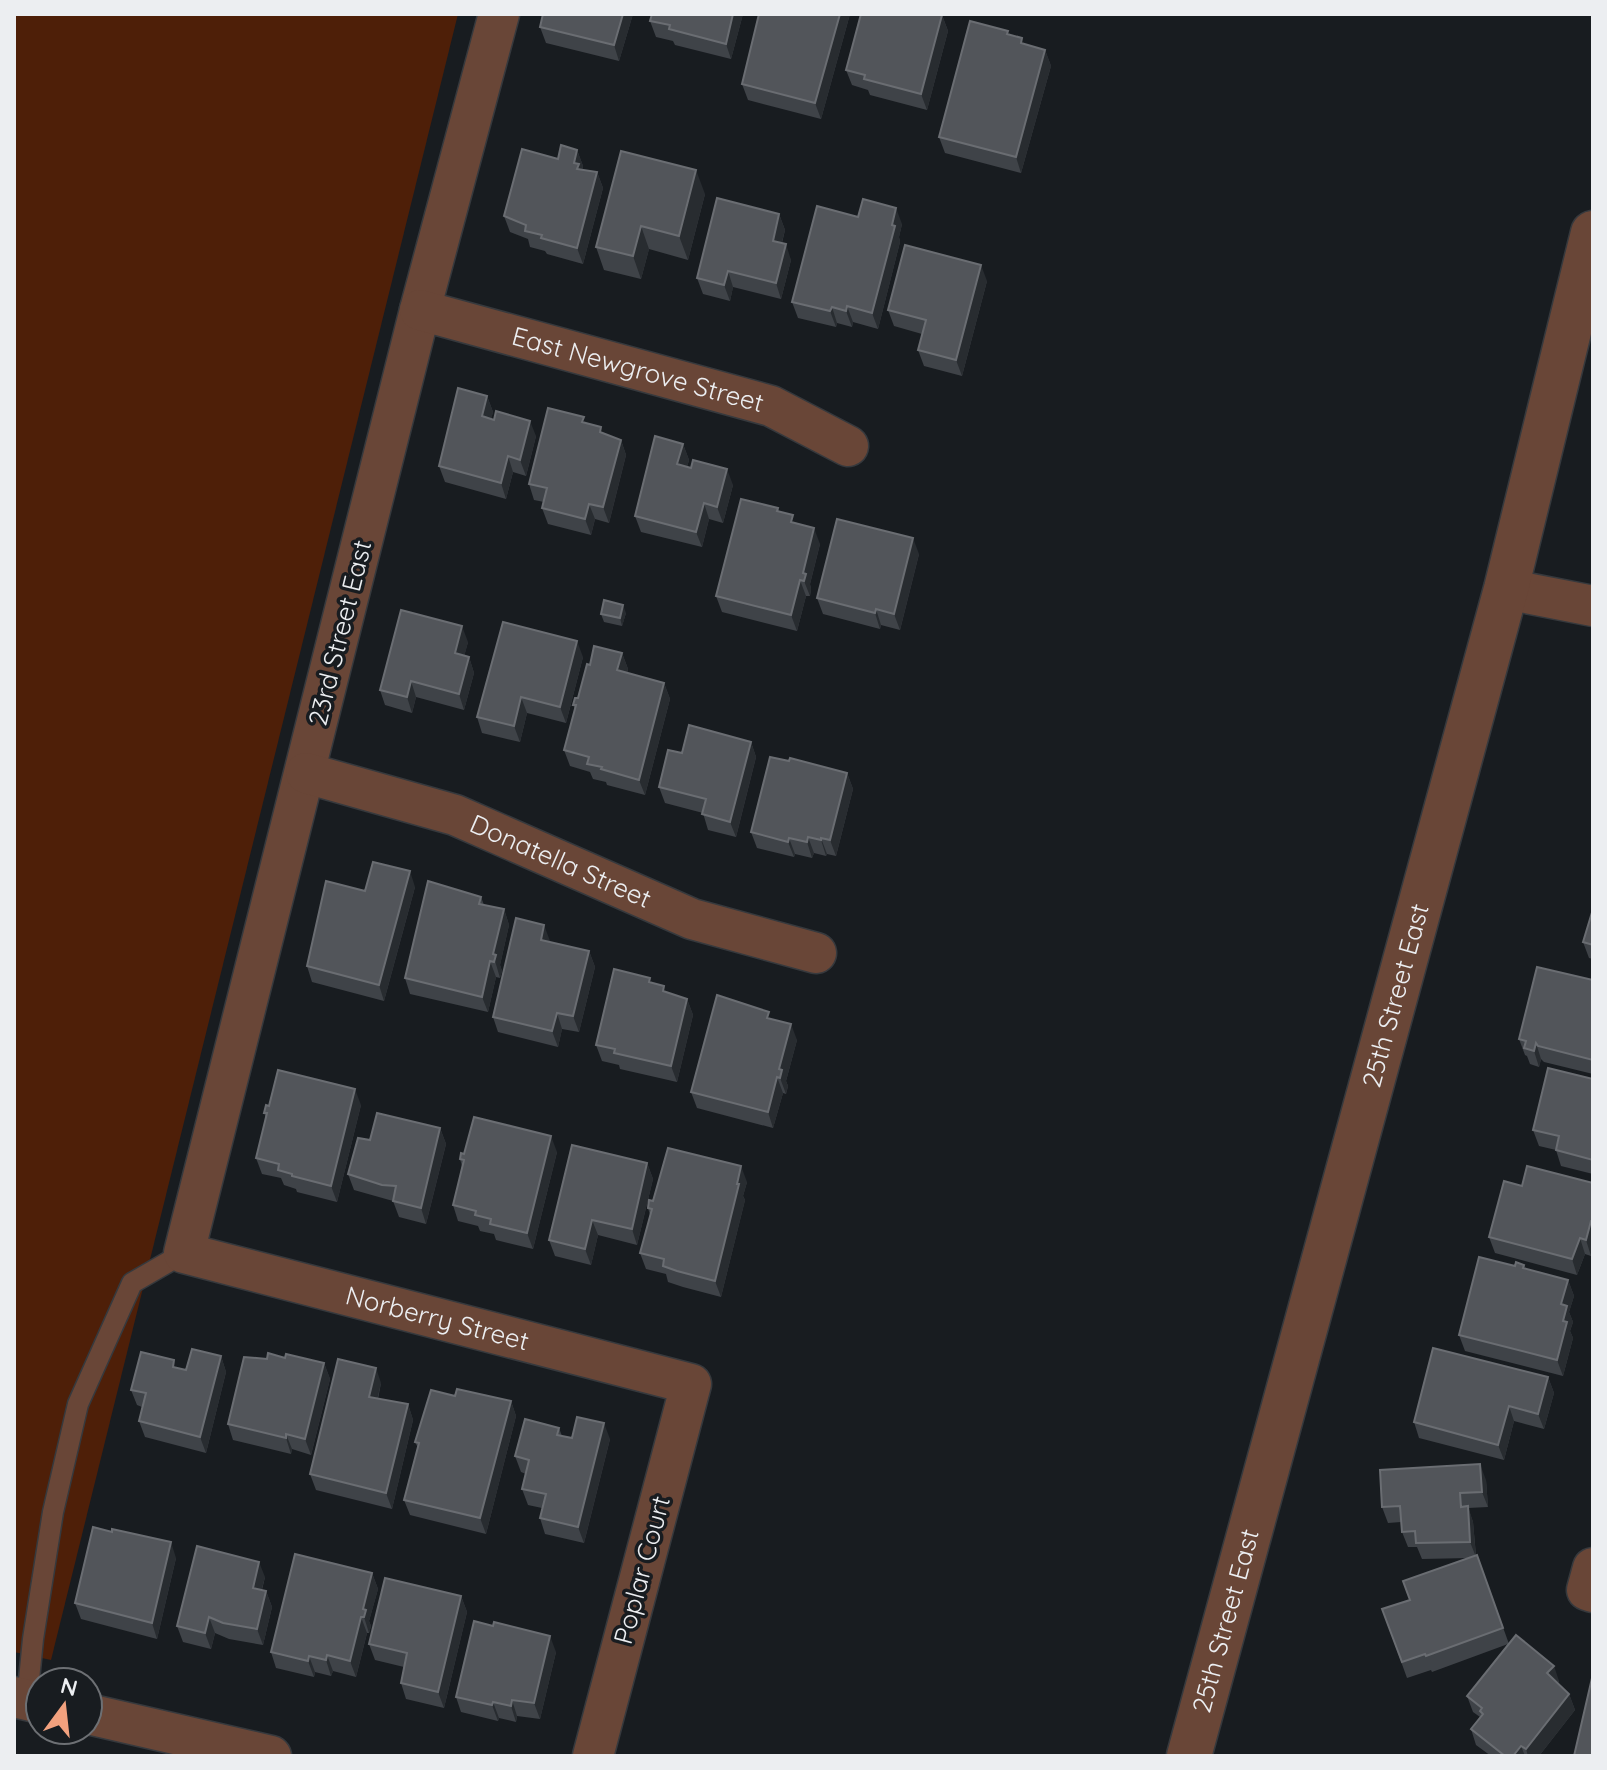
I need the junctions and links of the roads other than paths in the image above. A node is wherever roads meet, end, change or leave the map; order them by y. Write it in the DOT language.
graph roads {
  1 [pos="499,14"];
  2 [pos="1593,233"];
  3 [pos="420,310"];
  4 [pos="848,446"];
  5 [pos="1506,589"];
  6 [pos="1593,606"];
  7 [pos="306,773"];
  8 [pos="816,953"];
  9 [pos="184,1253"];
  10 [pos="691,1384"];
  11 [pos="30,1666"];
  12 [pos="104,1718"];
  13 [pos="271,1756"];
  14 [pos="593,1756"];
  15 [pos="1189,1756"];
  1 -- 3 [label="street, 23rd Street East"];
  2 -- 5 [label="street, 25th Street East"];
  3 -- 4 [label="street, East Newgrove Street"];
  3 -- 7 [label="street, 23rd Street East"];
  5 -- 6 [label="street"];
  5 -- 15 [label="street, 25th Street East"];
  7 -- 8 [label="street, Donatella Street"];
  7 -- 9 [label="street, 23rd Street East"];
  9 -- 10 [label="street, Norberry Street"];
  9 -- 11 [label="lane"];
  10 -- 14 [label="street, Poplar Court"];
  12 -- 13 [label="street"];
}
